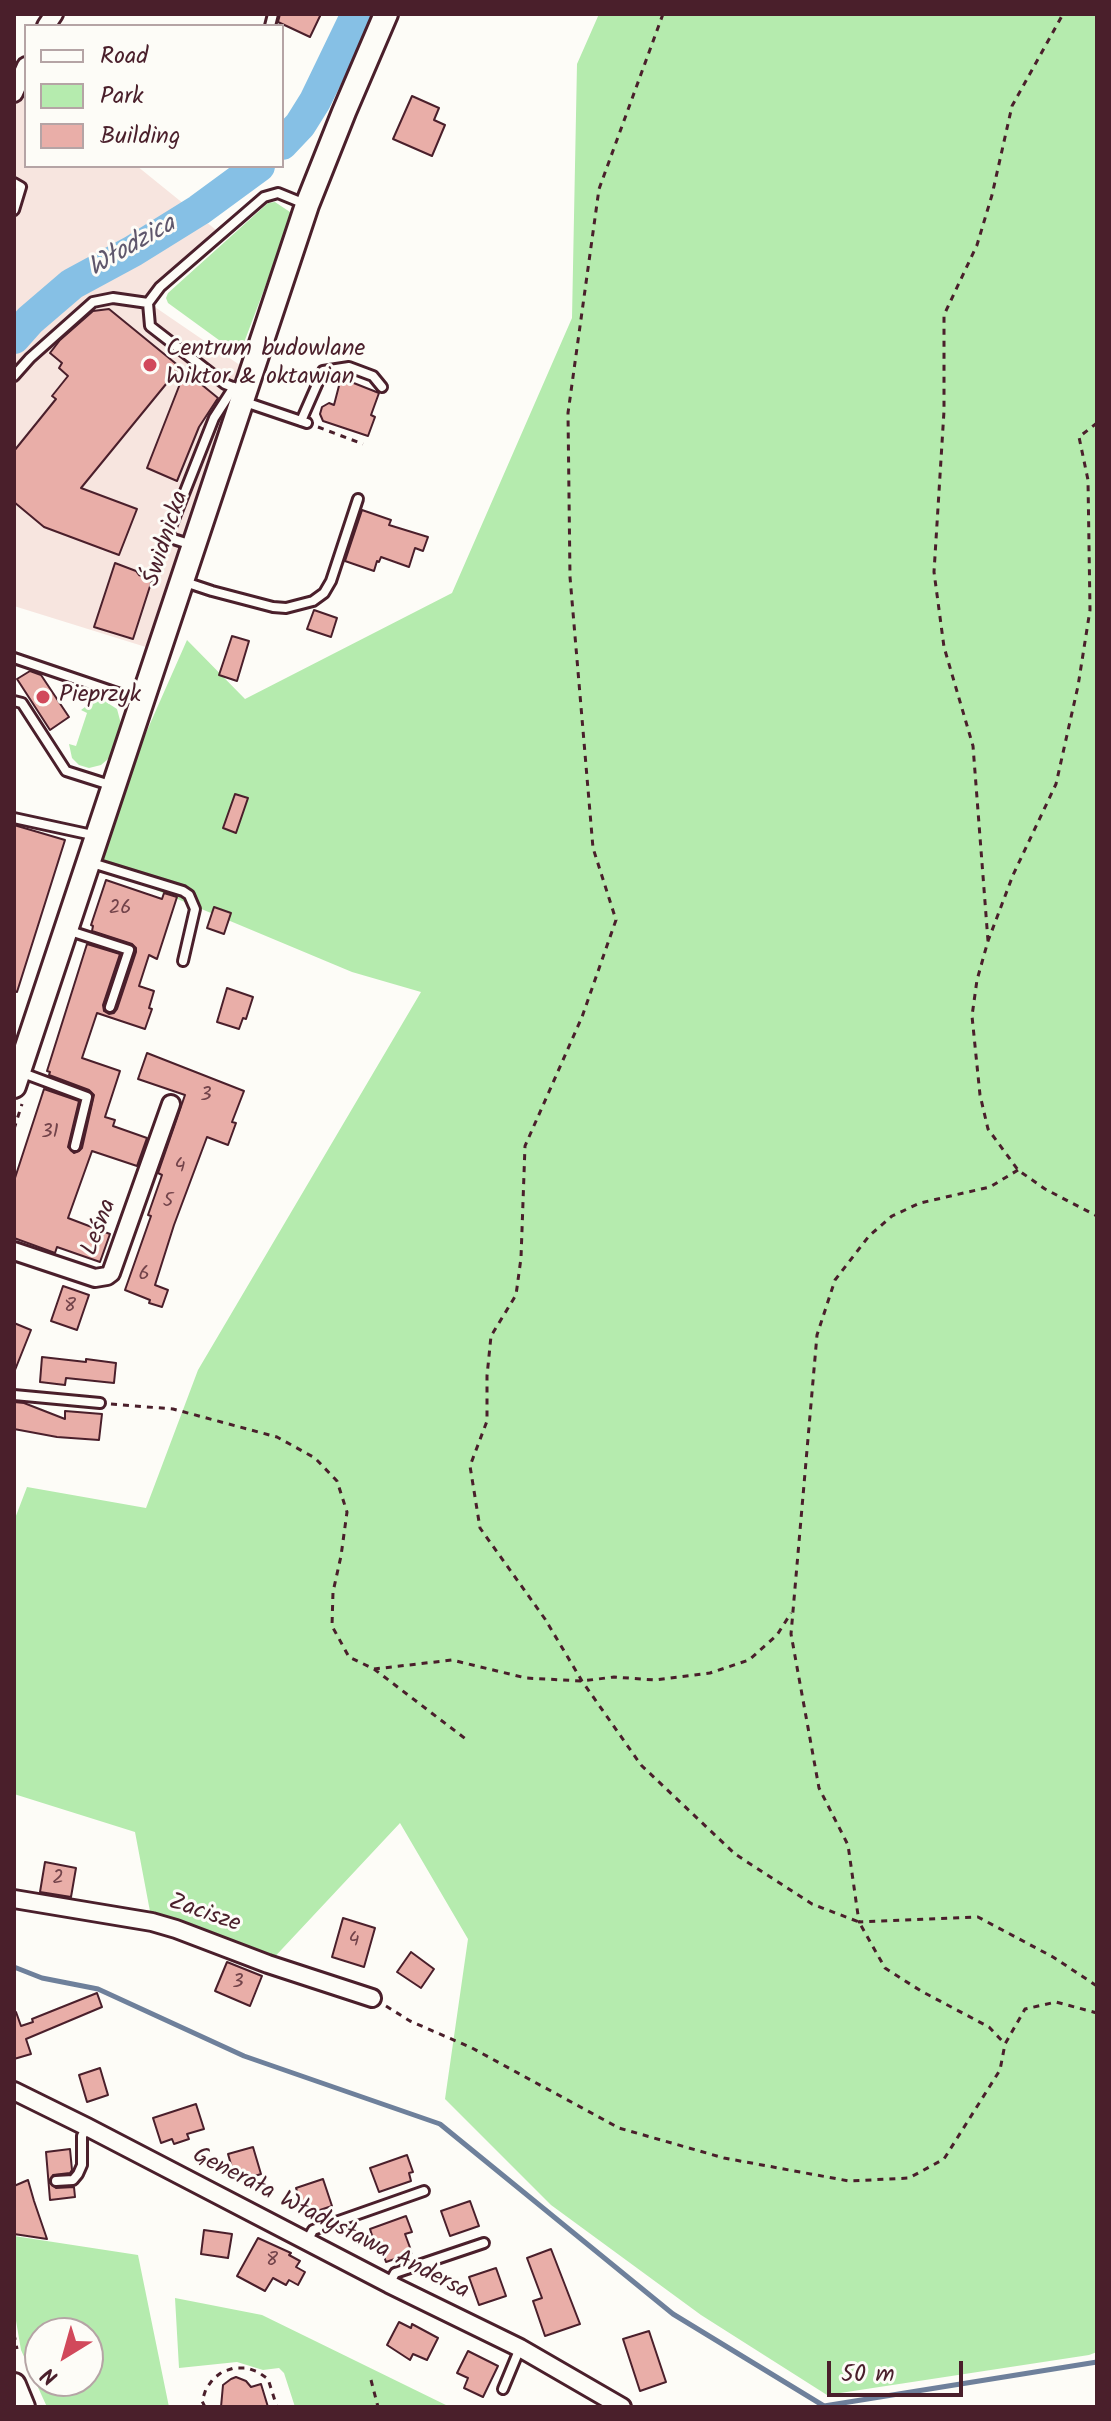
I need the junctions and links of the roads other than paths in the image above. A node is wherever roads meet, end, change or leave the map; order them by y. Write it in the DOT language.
graph roads {
  1 [pos="386,14"];
  2 [pos="24,70"];
  3 [pos="14,93"];
  4 [pos="14,183"];
  5 [pos="307,205"];
  6 [pos="14,210"];
  7 [pos="148,303"];
  8 [pos="14,376"];
  9 [pos="382,387"];
  10 [pos="240,393"];
  11 [pos="358,499"];
  12 [pos="181,580"];
  13 [pos="14,658"];
  14 [pos="14,701"];
  15 [pos="142,702"];
  16 [pos="114,786"];
  17 [pos="14,818"];
  18 [pos="98,836"];
  19 [pos="89,862"];
  20 [pos="67,930"];
  21 [pos="183,961"];
  22 [pos="110,1007"];
  23 [pos="16,1079"];
  24 [pos="171,1104"];
  25 [pos="75,1146"];
  26 [pos="14,1251"];
  27 [pos="14,1395"];
  28 [pos="100,1403"];
  29 [pos="14,1899"];
  30 [pos="372,1998"];
  31 [pos="14,2091"];
  32 [pos="87,2127"];
  33 [pos="56,2181"];
  34 [pos="424,2191"];
  35 [pos="307,2241"];
  36 [pos="484,2243"];
  37 [pos="389,2284"];
  38 [pos="520,2348"];
  39 [pos="503,2389"];
  40 [pos="622,2407"];
  1 -- 5 [label="street, Świdnicka"];
  2 -- 3 [label="street"];
  4 -- 6 [label="lane"];
  5 -- 7 [label="lane"];
  5 -- 10 [label="street, Świdnicka"];
  7 -- 8 [label="lane"];
  7 -- 10 [label="lane"];
  9 -- 10 [label="lane"];
  10 -- 12 [label="street, Świdnicka"];
  11 -- 12 [label="lane"];
  12 -- 15 [label="street, Świdnicka"];
  13 -- 15 [label="lane"];
  14 -- 16 [label="lane"];
  15 -- 16 [label="street, Świdnicka"];
  16 -- 18 [label="street, Świdnicka"];
  17 -- 18 [label="lane"];
  18 -- 19 [label="street, Świdnicka"];
  19 -- 20 [label="street, Świdnicka"];
  19 -- 21 [label="lane"];
  20 -- 22 [label="lane"];
  20 -- 23 [label="street, Świdnicka"];
  23 -- 25 [label="lane"];
  24 -- 26 [label="street, Leśna"];
  27 -- 28 [label="lane"];
  29 -- 30 [label="street, Zacisze"];
  31 -- 32 [label="street, Generała Władysława Andersa"];
  32 -- 33 [label="lane"];
  32 -- 35 [label="street, Generała Władysława Andersa"];
  34 -- 35 [label="lane"];
  35 -- 37 [label="street, Generała Władysława Andersa"];
  36 -- 37 [label="lane"];
  37 -- 38 [label="street, Generała Władysława Andersa"];
  38 -- 39 [label="lane"];
  38 -- 40 [label="street, Generała Władysława Andersa"];
}
